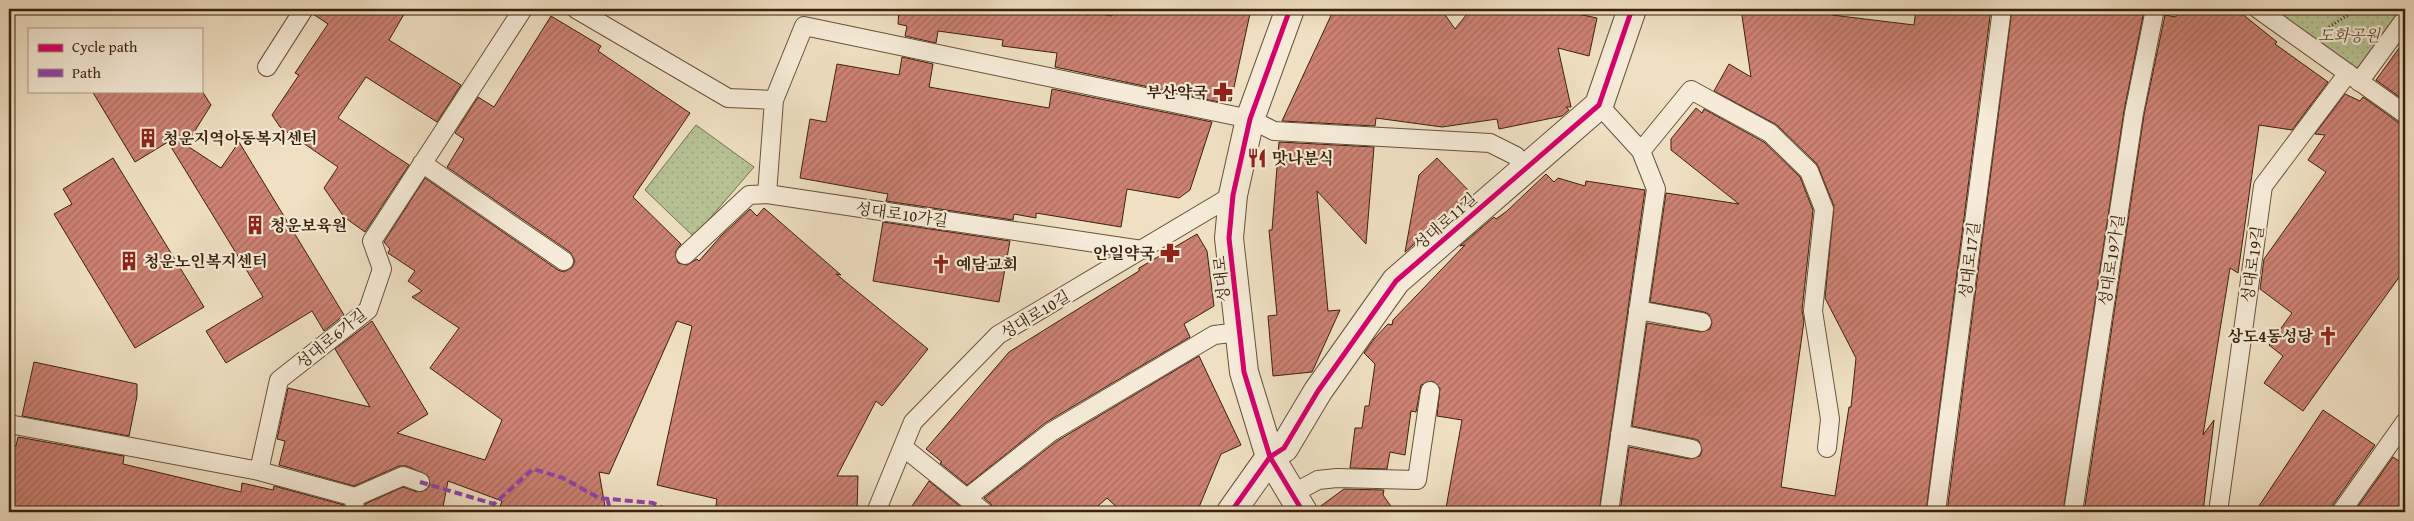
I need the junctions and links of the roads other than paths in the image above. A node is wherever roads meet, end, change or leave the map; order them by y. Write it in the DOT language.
graph roads {
  1 [pos="304,9"];
  2 [pos="523,9"];
  3 [pos="576,9"];
  4 [pos="1290,9"];
  5 [pos="1632,9"];
  6 [pos="2002,9"];
  7 [pos="2155,9"];
  8 [pos="2258,9"];
  9 [pos="2405,19"];
  10 [pos="267,67"];
  11 [pos="2354,78"];
  12 [pos="774,100"];
  13 [pos="1599,105"];
  14 [pos="2405,114"];
  15 [pos="1250,119"];
  16 [pos="1641,151"];
  17 [pos="422,163"];
  18 [pos="1524,169"];
  19 [pos="767,194"];
  20 [pos="1233,195"];
  21 [pos="1142,250"];
  22 [pos="685,255"];
  23 [pos="564,262"];
  24 [pos="1638,310"];
  25 [pos="1702,322"];
  26 [pos="1240,332"];
  27 [pos="1430,391"];
  28 [pos="2405,422"];
  29 [pos="9,424"];
  30 [pos="1620,434"];
  31 [pos="902,447"];
  32 [pos="1827,448"];
  33 [pos="1692,449"];
  34 [pos="1270,457"];
  35 [pos="258,471"];
  36 [pos="420,482"];
  37 [pos="967,498"];
  38 [pos="1298,503"];
  39 [pos="354,504"];
  40 [pos="876,512"];
  41 [pos="984,512"];
  42 [pos="1231,512"];
  43 [pos="1609,512"];
  44 [pos="1936,512"];
  45 [pos="2073,512"];
  46 [pos="2218,512"];
  47 [pos="2341,512"];
  1 -- 10 [label="lane"];
  2 -- 17 [label="lane, 성대로6가길"];
  3 -- 12 [label="lane"];
  4 -- 15 [label="street, 성대로"];
  5 -- 13 [label="street"];
  6 -- 44 [label="lane, 성대로17길"];
  7 -- 45 [label="lane, 성대로19가길"];
  8 -- 11 [label="lane"];
  9 -- 11 [label="lane, 성대로19길"];
  11 -- 14 [label="lane"];
  11 -- 46 [label="lane, 성대로19길"];
  12 -- 15 [label="lane"];
  12 -- 19 [label="lane"];
  13 -- 16 [label="lane"];
  13 -- 18 [label="street, 성대로11길"];
  15 -- 18 [label="lane"];
  15 -- 20 [label="street, 성대로"];
  16 -- 24 [label="lane"];
  16 -- 32 [label="lane"];
  17 -- 23 [label="lane"];
  17 -- 35 [label="lane, 성대로6가길"];
  18 -- 34 [label="street, 성대로11길"];
  19 -- 21 [label="lane, 성대로10가길"];
  19 -- 22 [label="lane, 성대로10가길"];
  20 -- 21 [label="lane, 성대로10길"];
  20 -- 26 [label="street, 성대로"];
  21 -- 31 [label="lane, 성대로10길"];
  24 -- 25 [label="lane"];
  24 -- 30 [label="lane"];
  26 -- 34 [label="street, 성대로"];
  26 -- 37 [label="lane"];
  27 -- 38 [label="lane"];
  28 -- 47 [label="lane"];
  29 -- 35 [label="lane"];
  30 -- 33 [label="lane"];
  30 -- 43 [label="lane"];
  31 -- 37 [label="lane"];
  31 -- 40 [label="lane, 성대로10길"];
  34 -- 38 [label="street, 성대로"];
  34 -- 42 [label="street, 성대로11길"];
  35 -- 39 [label="lane"];
  36 -- 39 [label="lane"];
  37 -- 41 [label="lane"];
}
